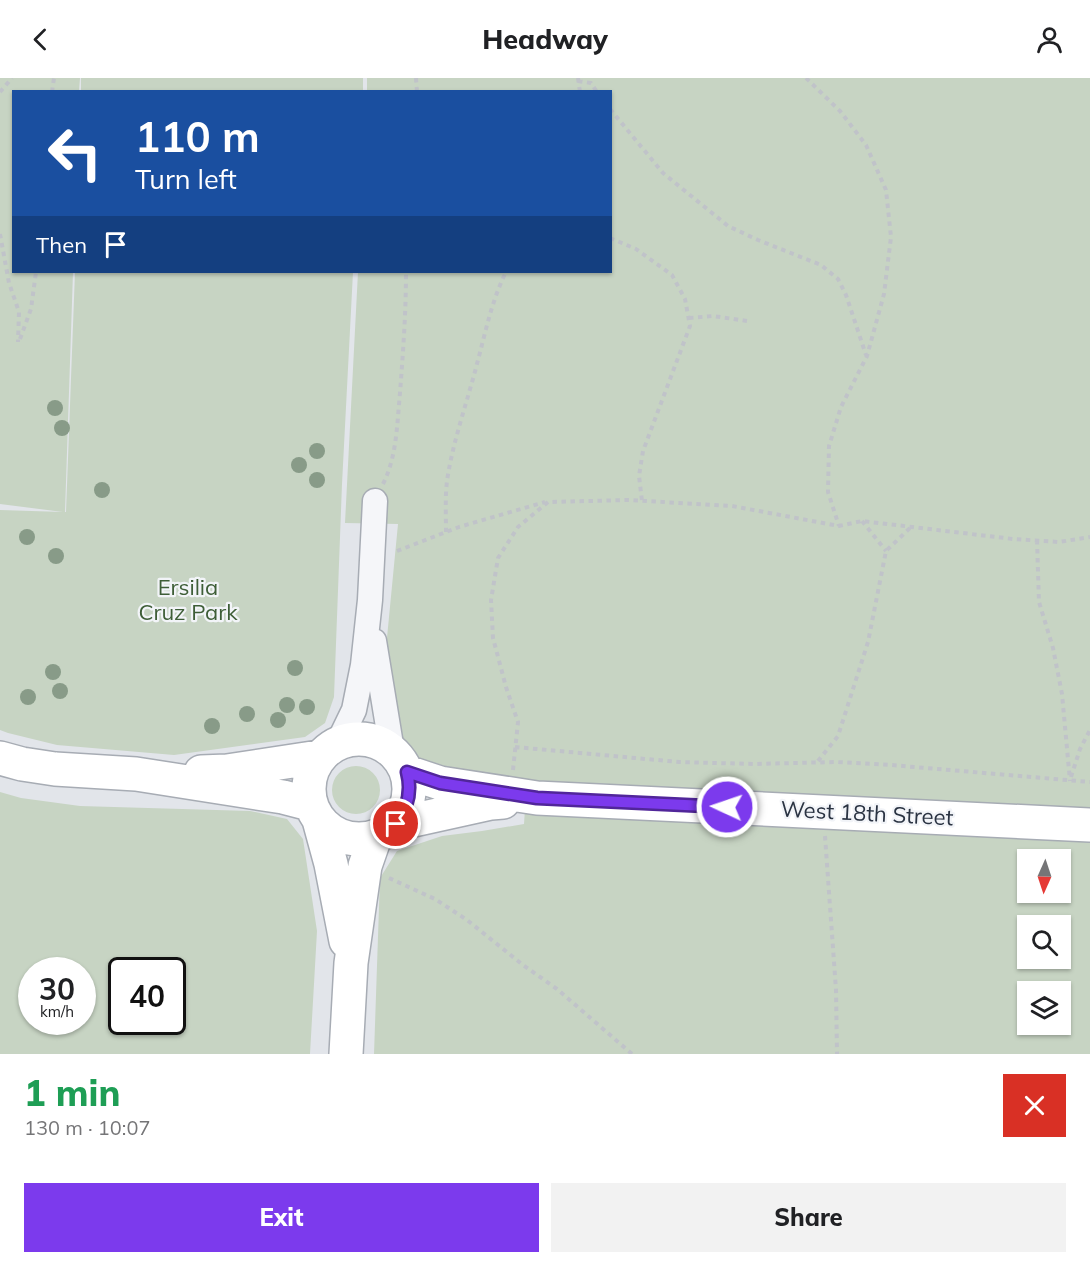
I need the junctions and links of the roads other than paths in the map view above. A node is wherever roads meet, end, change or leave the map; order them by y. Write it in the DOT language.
graph roads {
  1 [pos="375,501"];
  2 [pos="370,600"];
  3 [pos="329,750"];
  4 [pos="0,758"];
  5 [pos="400,761"];
  6 [pos="136,774"];
  7 [pos="523,796"];
  8 [pos="315,812"];
  9 [pos="1090,825"];
  10 [pos="385,830"];
  11 [pos="351,963"];
  12 [pos="346,1054"];
  1 -- 2 [label="street"];
  2 -- 3 [label="street"];
  2 -- 5 [label="street"];
  3 -- 5 [label="street"];
  3 -- 6 [label="street"];
  3 -- 8 [label="street"];
  4 -- 6 [label="street"];
  5 -- 7 [label="street, West 18th Street"];
  5 -- 10 [label="street"];
  6 -- 8 [label="street"];
  7 -- 9 [label="street, West 18th Street"];
  7 -- 10 [label="street, West 18th Street"];
  8 -- 10 [label="street"];
  8 -- 11 [label="street"];
  10 -- 11 [label="street"];
  11 -- 12 [label="street"];
}
